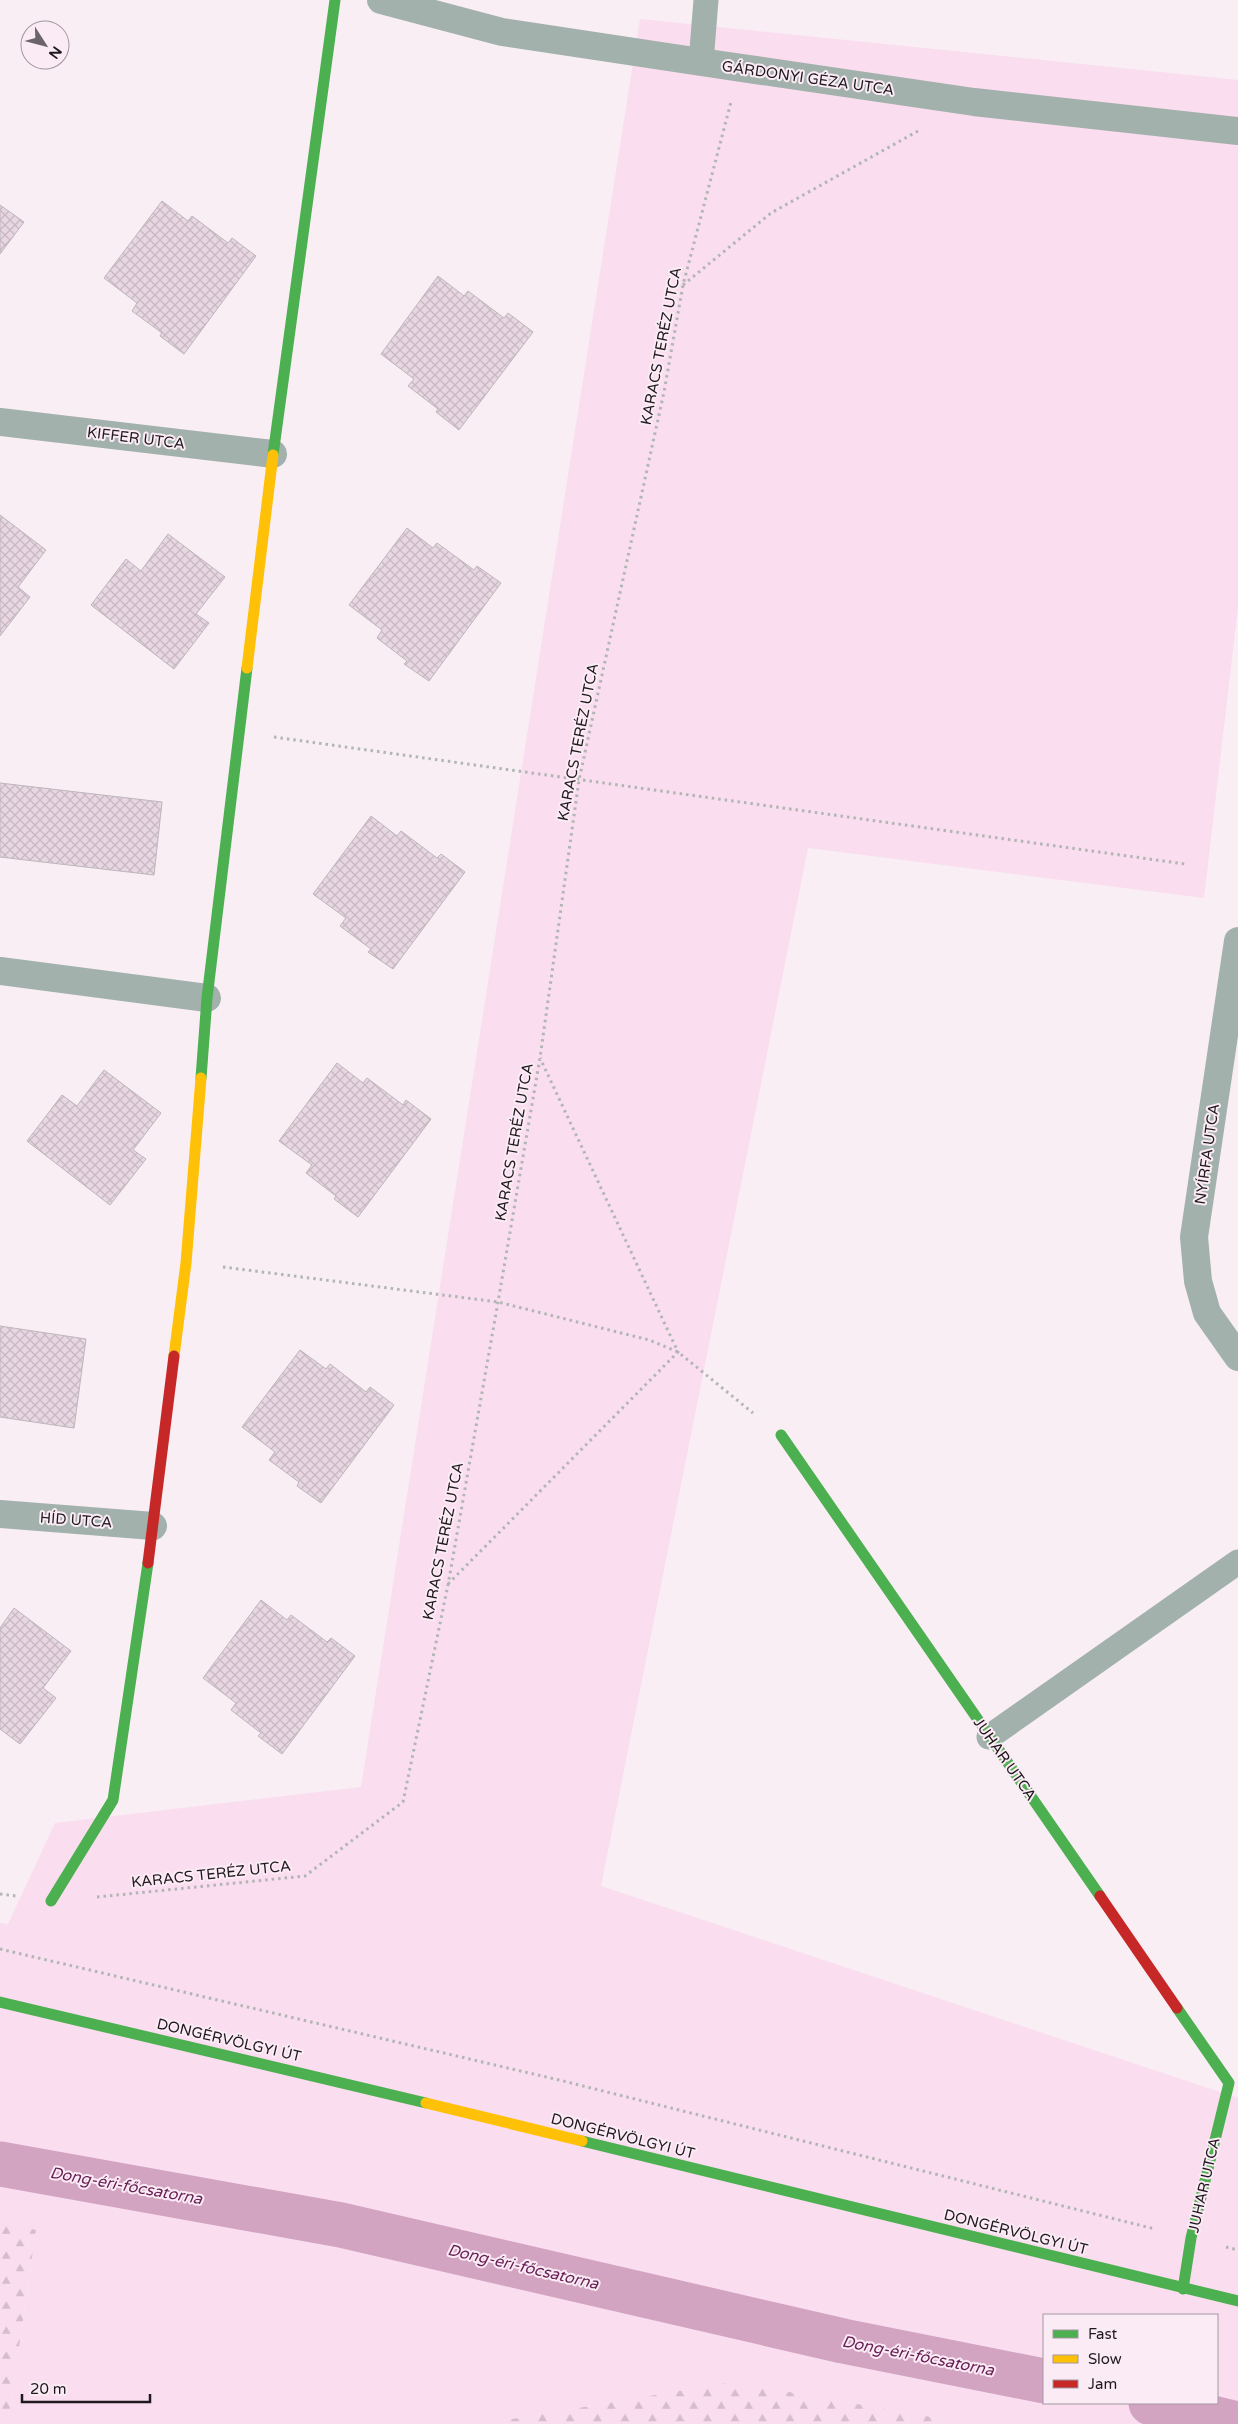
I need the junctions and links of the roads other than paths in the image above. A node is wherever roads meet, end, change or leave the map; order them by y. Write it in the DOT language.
graph roads {
  1 [pos="335,0"];
  2 [pos="381,0"];
  3 [pos="706,0"];
  4 [pos="701,62"];
  5 [pos="1238,131"];
  6 [pos="0,422"];
  7 [pos="273,454"];
  8 [pos="1238,941"];
  9 [pos="0,971"];
  10 [pos="207,998"];
  11 [pos="1238,1357"];
  12 [pos="781,1435"];
  13 [pos="0,1514"];
  14 [pos="153,1526"];
  15 [pos="1238,1562"];
  16 [pos="989,1737"];
  17 [pos="52,1901"];
  18 [pos="0,2002"];
  19 [pos="1233,2084"];
  20 [pos="1183,2289"];
  21 [pos="1238,2301"];
  1 -- 7 [label="street"];
  2 -- 4 [label="street, GÁRDONYI GÉZA UTCA"];
  3 -- 4 [label="lane"];
  4 -- 5 [label="street, GÁRDONYI GÉZA UTCA"];
  6 -- 7 [label="street, KIFFER UTCA"];
  7 -- 10 [label="street"];
  8 -- 11 [label="street, NYÍRFA UTCA"];
  9 -- 10 [label="street"];
  10 -- 14 [label="street"];
  12 -- 16 [label="street, JUHAR UTCA"];
  13 -- 14 [label="street, HÍD UTCA"];
  14 -- 17 [label="street"];
  15 -- 16 [label="lane"];
  16 -- 19 [label="street, JUHAR UTCA"];
  18 -- 20 [label="street, DONGÉRVÖLGYI ÚT"];
  19 -- 20 [label="street, JUHAR UTCA"];
  20 -- 21 [label="street, DONGÉRVÖLGYI ÚT"];
}
